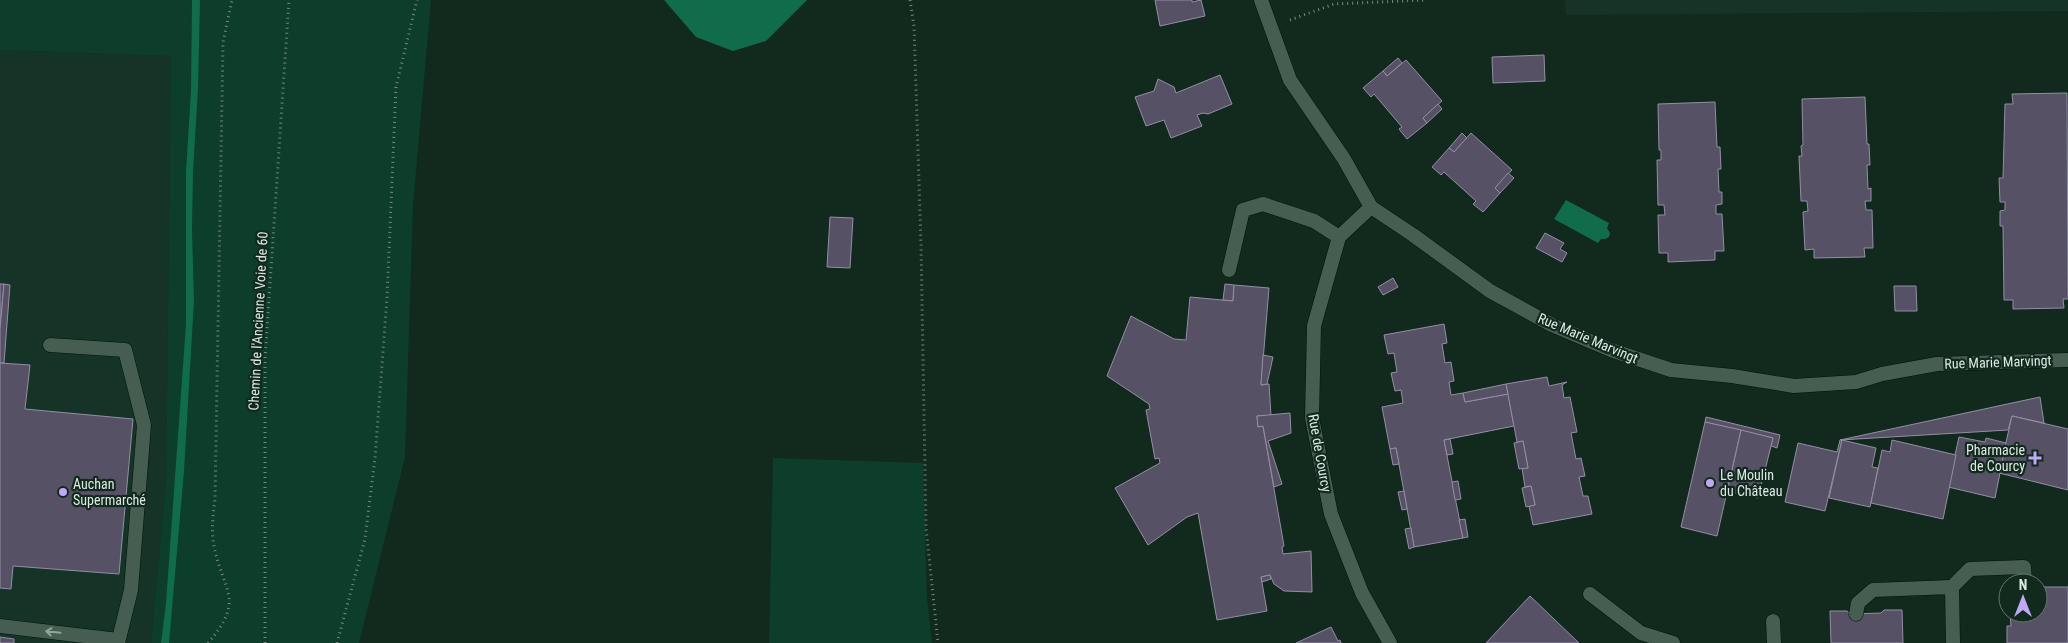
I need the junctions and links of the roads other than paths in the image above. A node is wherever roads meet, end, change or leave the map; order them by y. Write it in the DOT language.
graph roads {
  1 [pos="1261,0"];
  2 [pos="1371,207"];
  3 [pos="1339,236"];
  4 [pos="1229,270"];
  5 [pos="50,345"];
  6 [pos="2068,360"];
  7 [pos="2024,573"];
  8 [pos="1952,587"];
  9 [pos="1590,594"];
  10 [pos="1856,614"];
  11 [pos="1773,621"];
  12 [pos="0,626"];
  13 [pos="1638,638"];
  14 [pos="118,641"];
  15 [pos="1390,643"];
  16 [pos="1673,643"];
  17 [pos="1774,643"];
  18 [pos="1953,643"];
  1 -- 2 [label="street, Rue Marie Marvingt"];
  2 -- 3 [label="street"];
  2 -- 6 [label="street, Rue Marie Marvingt"];
  3 -- 4 [label="street"];
  3 -- 15 [label="street, Rue de Courcy"];
  5 -- 14 [label="street"];
  7 -- 8 [label="street"];
  8 -- 10 [label="street"];
  8 -- 18 [label="street"];
  9 -- 13 [label="street"];
  11 -- 17 [label="street"];
  14 -- 12 [label="street, one-way"];
  13 -- 16 [label="street"];
}
